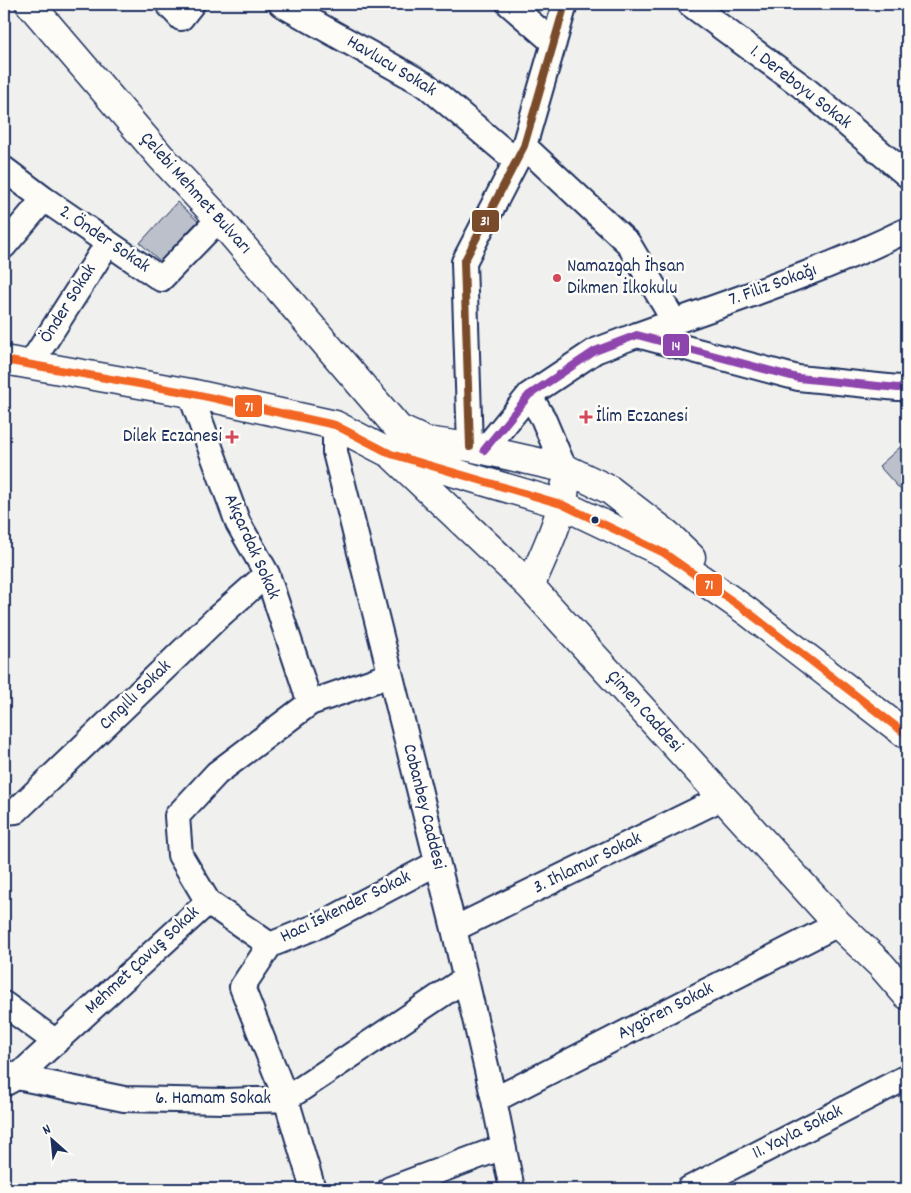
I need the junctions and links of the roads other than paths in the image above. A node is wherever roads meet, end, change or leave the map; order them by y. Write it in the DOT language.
graph roads {
  1 [pos="30,4"];
  2 [pos="168,4"];
  3 [pos="192,4"];
  4 [pos="281,4"];
  5 [pos="509,4"];
  6 [pos="565,4"];
  7 [pos="690,4"];
  8 [pos="554,43"];
  9 [pos="520,153"];
  10 [pos="4,169"];
  11 [pos="907,175"];
  12 [pos="44,199"];
  13 [pos="219,219"];
  14 [pos="907,230"];
  15 [pos="108,243"];
  16 [pos="4,246"];
  17 [pos="674,322"];
  18 [pos="637,335"];
  19 [pos="4,360"];
  20 [pos="30,365"];
  21 [pos="907,387"];
  22 [pos="190,392"];
  23 [pos="529,395"];
  24 [pos="335,425"];
  25 [pos="395,442"];
  26 [pos="477,448"];
  27 [pos="564,468"];
  28 [pos="562,504"];
  29 [pos="267,574"];
  30 [pos="530,586"];
  31 [pos="748,612"];
  32 [pos="390,675"];
  33 [pos="310,703"];
  34 [pos="907,735"];
  35 [pos="722,798"];
  36 [pos="4,812"];
  37 [pos="437,863"];
  38 [pos="208,902"];
  39 [pos="838,924"];
  40 [pos="454,929"];
  41 [pos="270,946"];
  42 [pos="894,967"];
  43 [pos="465,978"];
  44 [pos="907,995"];
  45 [pos="4,1004"];
  46 [pos="56,1042"];
  47 [pos="8,1077"];
  48 [pos="907,1077"];
  49 [pos="286,1099"];
  50 [pos="494,1100"];
  51 [pos="503,1147"];
  52 [pos="313,1189"];
  53 [pos="390,1189"];
  54 [pos="512,1189"];
  55 [pos="688,1189"];
  1 -- 13 [label="main road, Çelebi Mehmet Bulvarı"];
  2 -- 3 [label="street"];
  4 -- 9 [label="street, Havlucu Sokak"];
  5 -- 8 [label="street"];
  6 -- 8 [label="street"];
  7 -- 11 [label="street, 1. Dereboyu Sokak"];
  8 -- 9 [label="street"];
  9 -- 17 [label="street, Havlucu Sokak"];
  9 -- 26 [label="street"];
  10 -- 12 [label="street, 2. Önder Sokak"];
  12 -- 15 [label="street, 2. Önder Sokak"];
  12 -- 16 [label="street"];
  13 -- 15 [label="street, 2. Önder Sokak"];
  13 -- 25 [label="main road, Çelebi Mehmet Bulvarı"];
  14 -- 17 [label="street, 7. Filiz Sokağı"];
  15 -- 20 [label="street, Önder Sokak"];
  17 -- 18 [label="street, 7. Filiz Sokağı"];
  18 -- 21 [label="street"];
  18 -- 23 [label="street, 7. Filiz Sokağı"];
  19 -- 20 [label="main road"];
  20 -- 22 [label="main road"];
  22 -- 24 [label="main road"];
  22 -- 29 [label="street, Akçardak Sokak"];
  23 -- 26 [label="street, 7. Filiz Sokağı"];
  23 -- 27 [label="street"];
  24 -- 25 [label="main road"];
  24 -- 32 [label="street, Cobanbey Caddesi"];
  25 -- 26 [label="main road"];
  25 -- 28 [label="main road"];
  25 -- 30 [label="main road, Çimen Caddesi"];
  26 -- 27 [label="main road"];
  27 -- 28 [label="main road"];
  27 -- 31 [label="main road"];
  28 -- 30 [label="main road"];
  28 -- 31 [label="main road"];
  29 -- 33 [label="street, Akçardak Sokak"];
  29 -- 36 [label="street, Cıngıllı Sokak"];
  30 -- 35 [label="main road, Çimen Caddesi"];
  31 -- 34 [label="main road"];
  32 -- 33 [label="street, Mehmet Çavuş Sokak"];
  32 -- 37 [label="street, Cobanbey Caddesi"];
  33 -- 38 [label="street, Mehmet Çavuş Sokak"];
  35 -- 39 [label="main road, Çimen Caddesi"];
  35 -- 40 [label="street, 3. Ihlamur Sokak"];
  37 -- 40 [label="street, Cobanbey Caddesi"];
  37 -- 41 [label="street, Hacı İskender Sokak"];
  38 -- 41 [label="street, Hacı İskender Sokak"];
  38 -- 46 [label="street, Mehmet Çavuş Sokak"];
  39 -- 42 [label="main road, Çimen Caddesi"];
  39 -- 50 [label="street, Aygören Sokak"];
  40 -- 43 [label="street, Cobanbey Caddesi"];
  41 -- 49 [label="street"];
  42 -- 44 [label="main road, Çimen Caddesi"];
  43 -- 49 [label="street, 6. Hamam Sokak"];
  43 -- 50 [label="street, Cobanbey Caddesi"];
  45 -- 46 [label="street"];
  46 -- 47 [label="street, Mehmet Çavuş Sokak"];
  47 -- 49 [label="street, 6. Hamam Sokak"];
  48 -- 55 [label="street, 11. Yayla Sokak"];
  49 -- 52 [label="street"];
  50 -- 51 [label="street, Cobanbey Caddesi"];
  51 -- 53 [label="street"];
  51 -- 54 [label="street, Cobanbey Caddesi"];
}
